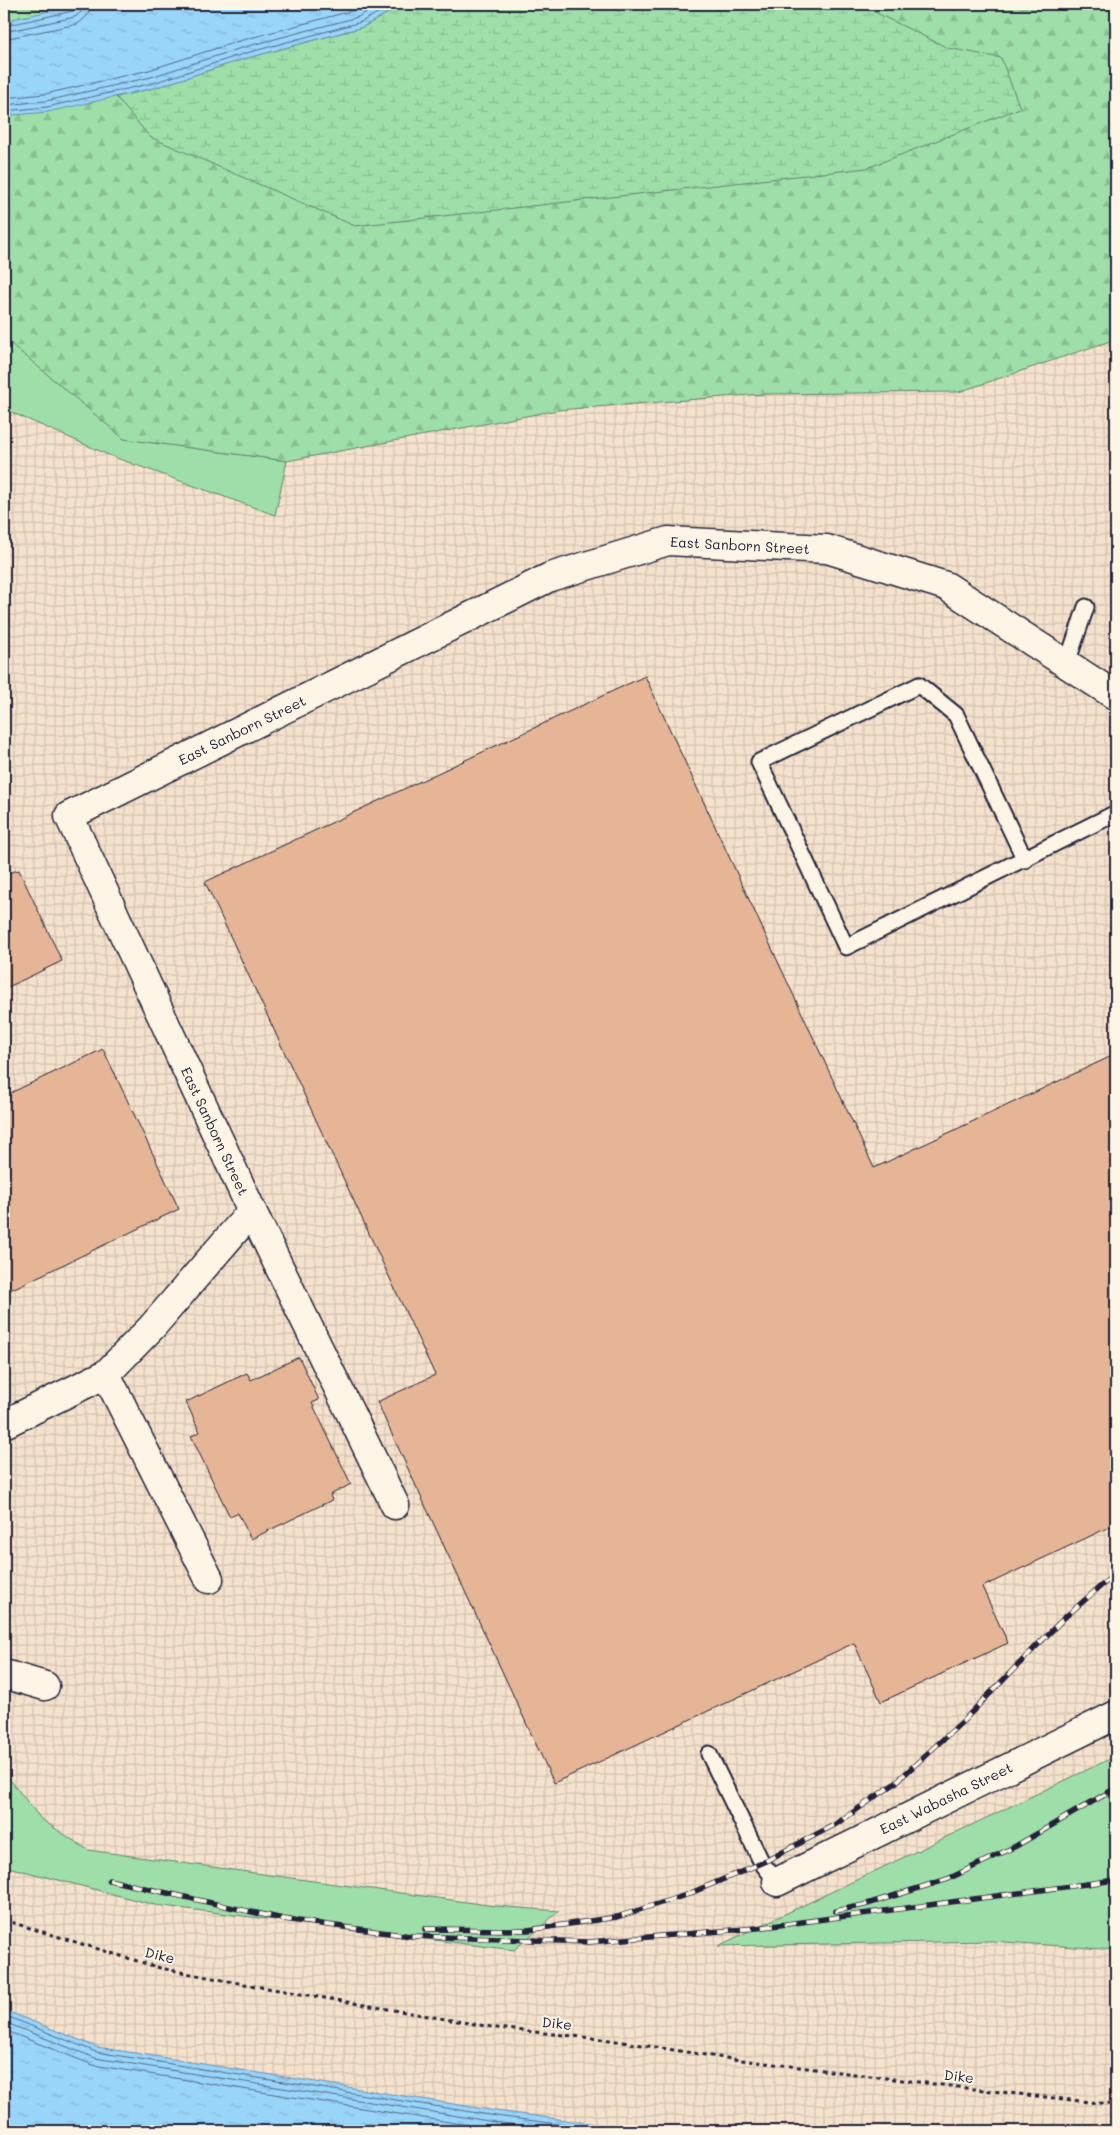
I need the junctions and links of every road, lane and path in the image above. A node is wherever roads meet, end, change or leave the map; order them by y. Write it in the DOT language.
graph roads {
  1 [pos="1086,607"];
  2 [pos="1067,663"];
  3 [pos="1116,696"];
  4 [pos="1116,813"];
  5 [pos="1025,860"];
  6 [pos="252,1211"];
  7 [pos="106,1374"];
  8 [pos="4,1424"];
  9 [pos="395,1505"];
  10 [pos="209,1579"];
  11 [pos="4,1674"];
  12 [pos="45,1686"];
  13 [pos="1116,1715"];
  14 [pos="709,1754"];
  15 [pos="777,1882"];
  16 [pos="4,1920"];
  17 [pos="1116,2105"];
  1 -- 2 [label="lane"];
  2 -- 3 [label="street, East Sanborn Street"];
  2 -- 6 [label="street, East Sanborn Street"];
  4 -- 5 [label="lane"];
  5 -- 5 [label="lane"];
  6 -- 7 [label="street"];
  6 -- 9 [label="street, East Sanborn Street"];
  7 -- 8 [label="street"];
  7 -- 10 [label="street"];
  11 -- 12 [label="street"];
  13 -- 15 [label="street, East Wabasha Street"];
  14 -- 15 [label="lane"];
  16 -- 17 [label="path, Dike"];
}
